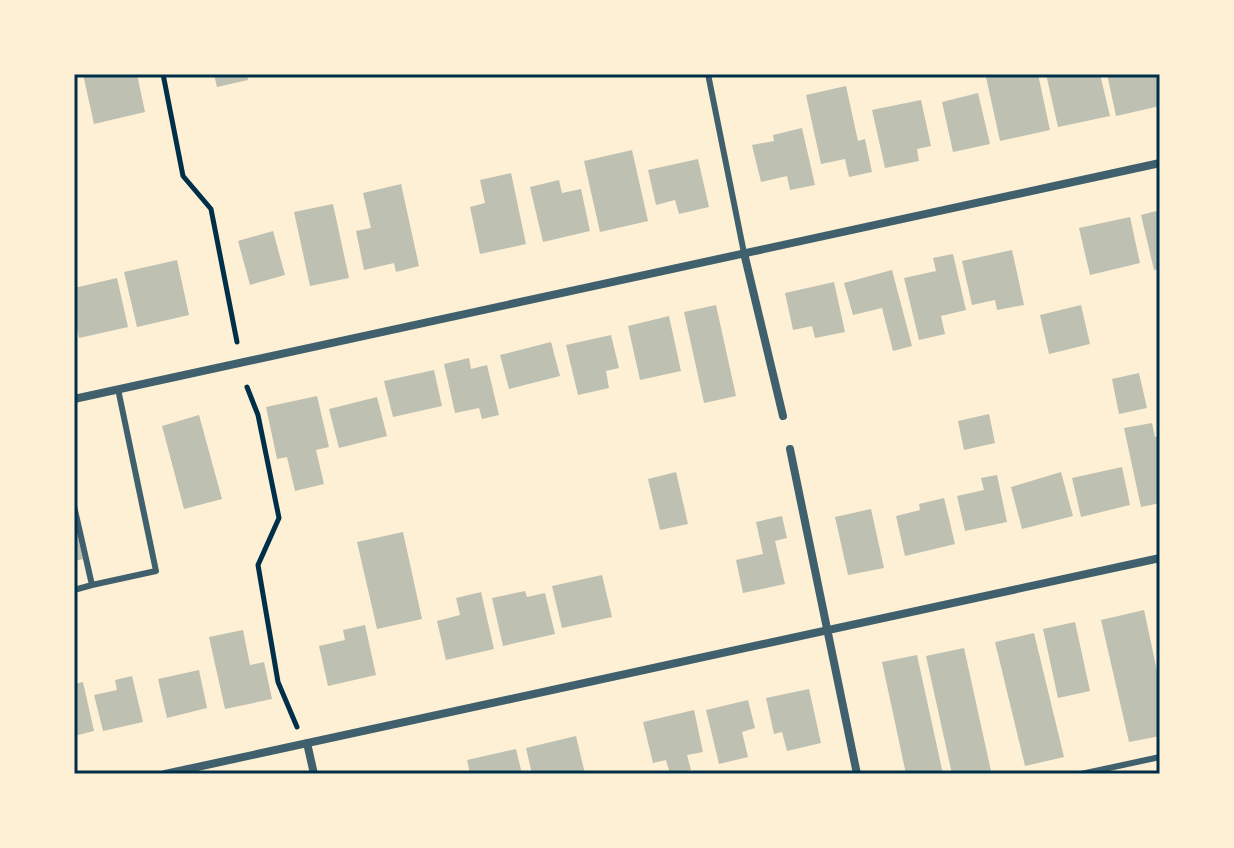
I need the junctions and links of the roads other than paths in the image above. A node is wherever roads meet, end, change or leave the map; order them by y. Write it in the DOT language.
graph roads {
  1 [pos="708,74"];
  2 [pos="1160,163"];
  3 [pos="744,253"];
  4 [pos="118,389"];
  5 [pos="74,399"];
  6 [pos="783,416"];
  7 [pos="790,449"];
  8 [pos="74,506"];
  9 [pos="1160,558"];
  10 [pos="92,585"];
  11 [pos="74,590"];
  12 [pos="826,631"];
  13 [pos="307,743"];
  14 [pos="1160,757"];
  15 [pos="165,774"];
  16 [pos="314,774"];
  17 [pos="857,774"];
  18 [pos="1081,774"];
  1 -- 3 [label="lane"];
  2 -- 3 [label="street"];
  3 -- 4 [label="street"];
  3 -- 6 [label="street"];
  4 -- 5 [label="street"];
  4 -- 10 [label="lane"];
  7 -- 12 [label="street"];
  8 -- 10 [label="lane"];
  9 -- 12 [label="street"];
  10 -- 11 [label="lane"];
  12 -- 13 [label="street"];
  12 -- 17 [label="street"];
  13 -- 15 [label="street"];
  13 -- 16 [label="street"];
  14 -- 18 [label="lane"];
}
